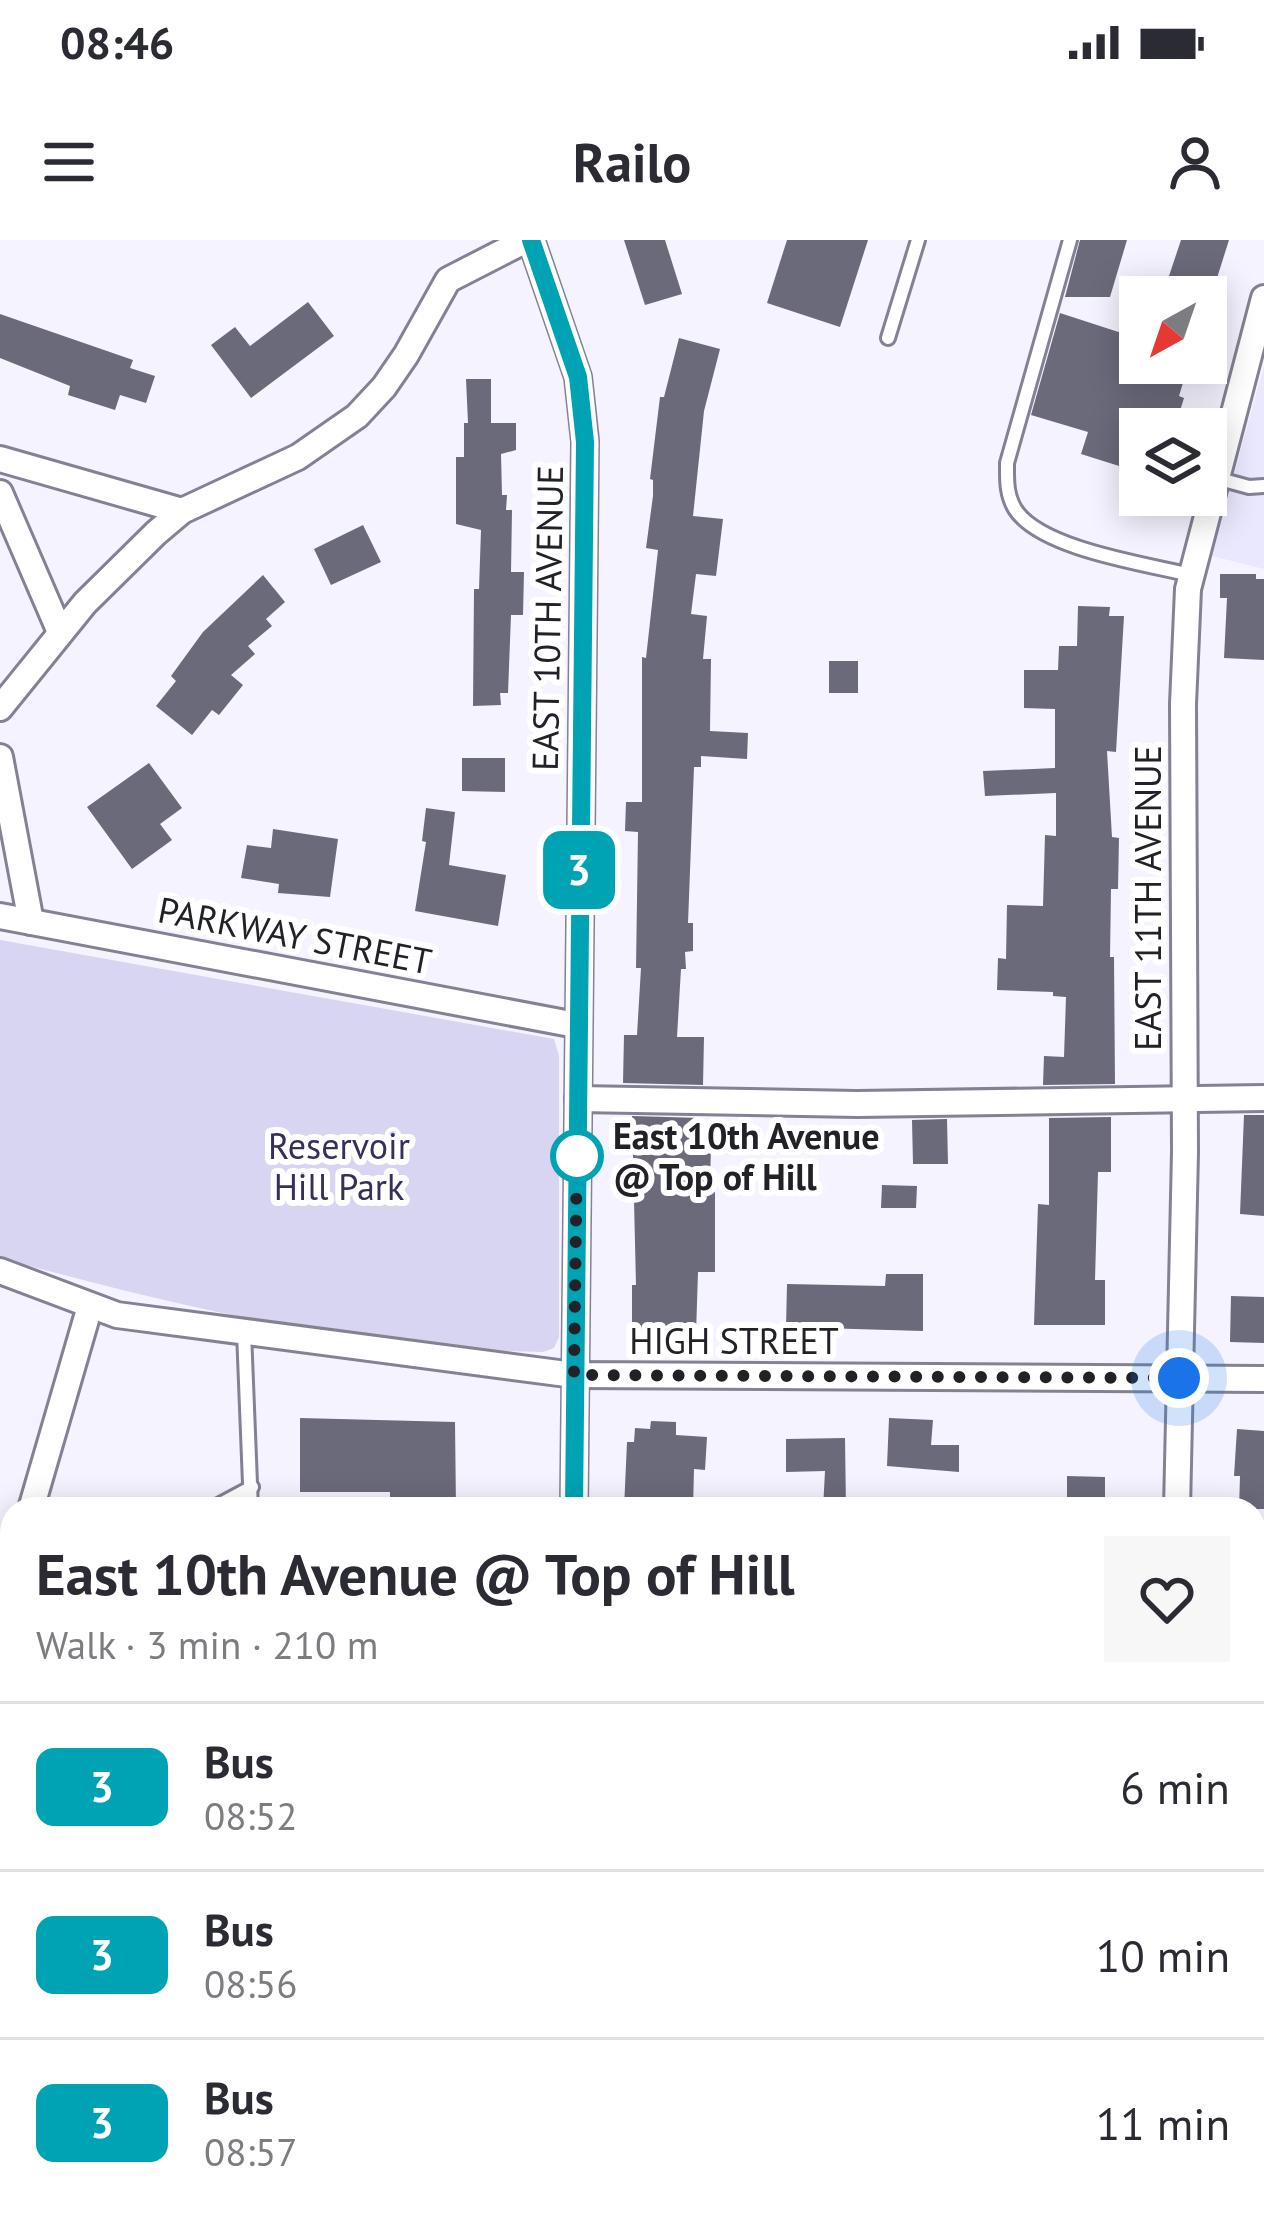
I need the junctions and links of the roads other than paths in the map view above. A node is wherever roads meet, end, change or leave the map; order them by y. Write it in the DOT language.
graph roads {
  1 [pos="529,240"];
  2 [pos="918,240"];
  3 [pos="1070,240"];
  4 [pos="1264,298"];
  5 [pos="887,338"];
  6 [pos="1227,434"];
  7 [pos="0,459"];
  8 [pos="1227,481"];
  9 [pos="1264,487"];
  10 [pos="0,493"];
  11 [pos="182,512"];
  12 [pos="1206,516"];
  13 [pos="1191,575"];
  14 [pos="60,632"];
  15 [pos="0,708"];
  16 [pos="0,757"];
  17 [pos="0,916"];
  18 [pos="31,922"];
  19 [pos="576,1025"];
  20 [pos="1264,1098"];
  21 [pos="578,1099"];
  22 [pos="1184,1099"];
  23 [pos="0,1270"];
  24 [pos="90,1306"];
  25 [pos="244,1332"];
  26 [pos="574,1375"];
  27 [pos="1179,1378"];
  28 [pos="1264,1379"];
  29 [pos="252,1487"];
  30 [pos="34,1497"];
  31 [pos="233,1497"];
  32 [pos="252,1497"];
  33 [pos="574,1497"];
  34 [pos="1177,1497"];
  1 -- 11 [label="street"];
  1 -- 19 [label="street, EAST 10TH AVENUE"];
  2 -- 5 [label="lane"];
  3 -- 13 [label="lane"];
  4 -- 6 [label="street, EAST 11TH AVENUE"];
  7 -- 11 [label="street"];
  8 -- 9 [label="lane"];
  10 -- 14 [label="street"];
  11 -- 14 [label="street"];
  12 -- 13 [label="street, EAST 11TH AVENUE"];
  13 -- 22 [label="street, EAST 11TH AVENUE"];
  14 -- 15 [label="street"];
  16 -- 18 [label="street"];
  17 -- 18 [label="street, PARKWAY STREET"];
  18 -- 19 [label="street, PARKWAY STREET"];
  19 -- 21 [label="street, EAST 10TH AVENUE"];
  20 -- 22 [label="street"];
  21 -- 22 [label="street"];
  21 -- 26 [label="street, EAST 10TH AVENUE"];
  22 -- 27 [label="street, EAST 11TH AVENUE"];
  23 -- 24 [label="street, HIGH STREET"];
  24 -- 25 [label="street, HIGH STREET"];
  24 -- 30 [label="street"];
  25 -- 26 [label="street, HIGH STREET"];
  25 -- 29 [label="lane"];
  26 -- 27 [label="street, HIGH STREET"];
  26 -- 33 [label="street, EAST 10TH AVENUE"];
  27 -- 28 [label="street, HIGH STREET"];
  27 -- 34 [label="street, EAST 11TH AVENUE"];
  29 -- 31 [label="lane"];
  29 -- 32 [label="lane"];
}
